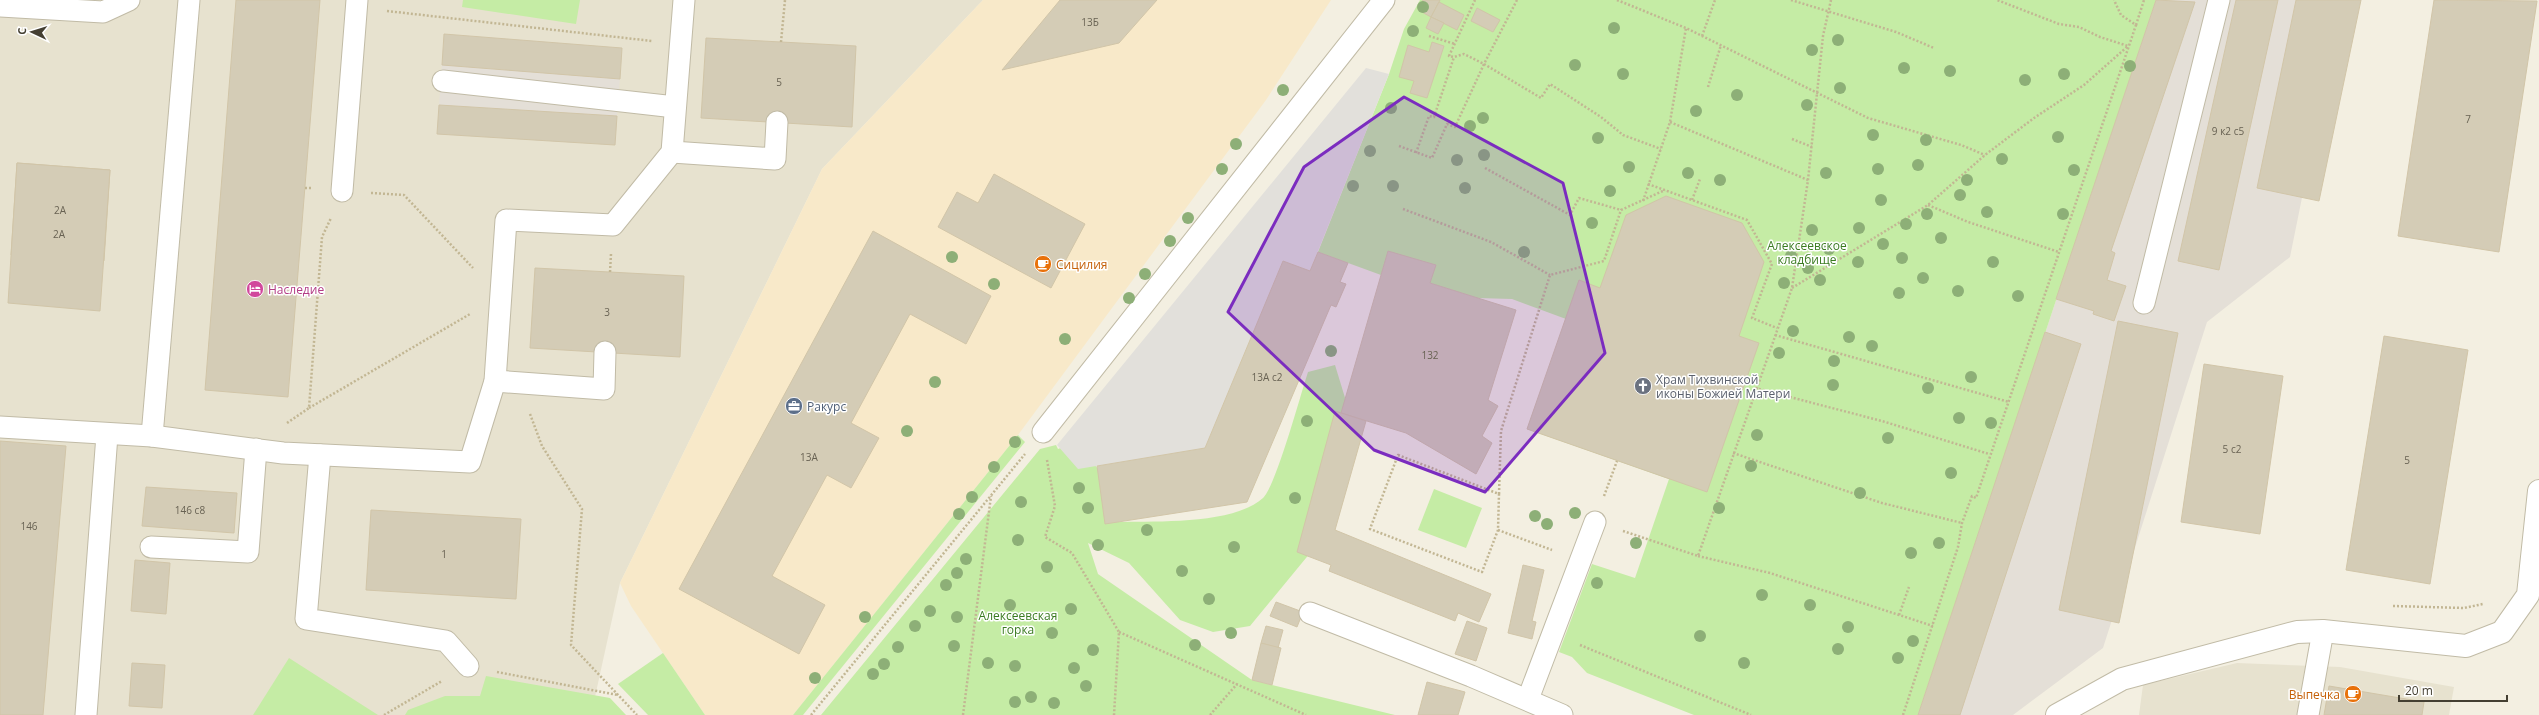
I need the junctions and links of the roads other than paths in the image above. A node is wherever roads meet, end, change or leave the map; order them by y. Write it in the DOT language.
graph roads {
  1 [pos="129,0"];
  2 [pos="189,0"];
  3 [pos="684,0"];
  4 [pos="1384,0"];
  5 [pos="2220,0"];
  6 [pos="357,4"];
  7 [pos="0,6"];
  8 [pos="443,80"];
  9 [pos="675,107"];
  10 [pos="777,122"];
  11 [pos="672,152"];
  12 [pos="342,192"];
  13 [pos="2144,303"];
  14 [pos="605,352"];
  15 [pos="495,382"];
  16 [pos="0,427"];
  17 [pos="1043,432"];
  18 [pos="107,435"];
  19 [pos="152,436"];
  20 [pos="262,450"];
  21 [pos="320,455"];
  22 [pos="2539,491"];
  23 [pos="1595,522"];
  24 [pos="151,546"];
  25 [pos="1310,613"];
  26 [pos="2323,631"];
  27 [pos="468,666"];
  28 [pos="1528,699"];
  29 [pos="86,715"];
  30 [pos="1562,715"];
  31 [pos="2057,715"];
  32 [pos="2308,715"];
  1 -- 7 [label="lane"];
  2 -- 19 [label="lane"];
  3 -- 9 [label="lane"];
  4 -- 17 [label="lane"];
  5 -- 13 [label="lane"];
  6 -- 12 [label="lane"];
  8 -- 9 [label="lane"];
  9 -- 11 [label="lane"];
  10 -- 11 [label="lane"];
  11 -- 15 [label="lane"];
  14 -- 15 [label="lane"];
  15 -- 21 [label="lane"];
  16 -- 18 [label="lane"];
  18 -- 19 [label="lane"];
  18 -- 29 [label="lane"];
  19 -- 20 [label="lane"];
  20 -- 21 [label="lane"];
  20 -- 24 [label="lane"];
  21 -- 27 [label="lane"];
  22 -- 26 [label="street"];
  23 -- 28 [label="lane"];
  25 -- 28 [label="lane"];
  26 -- 31 [label="street"];
  26 -- 32 [label="lane"];
  28 -- 30 [label="lane"];
}
